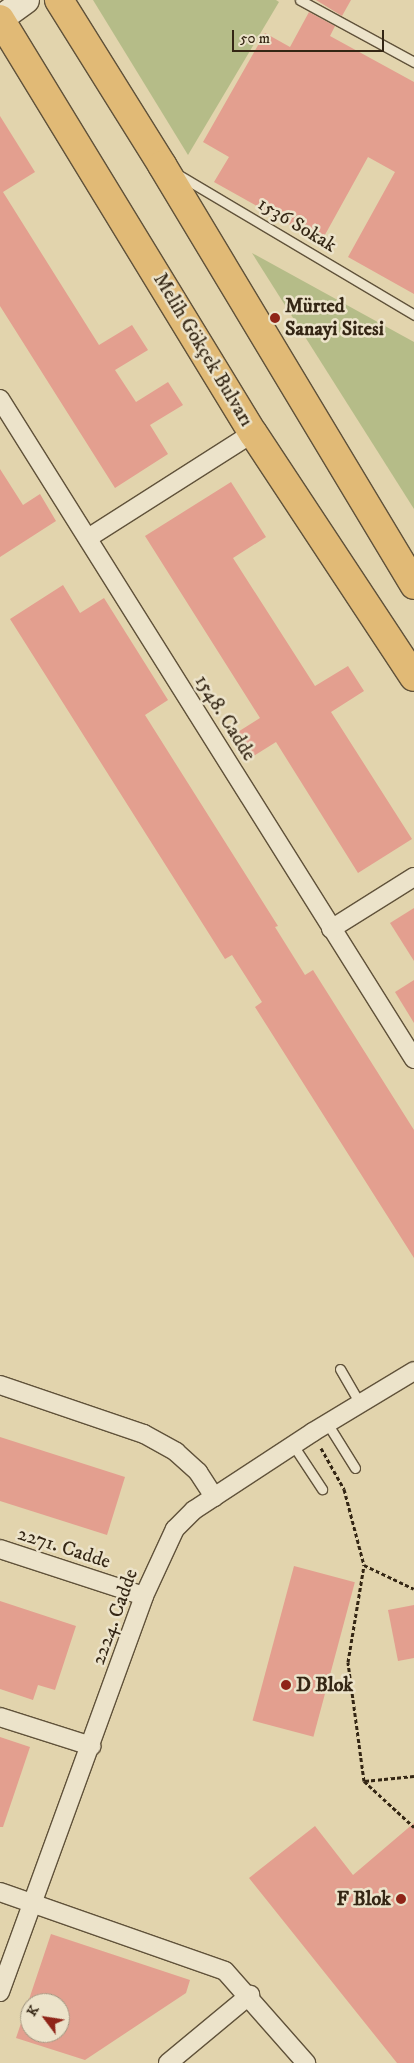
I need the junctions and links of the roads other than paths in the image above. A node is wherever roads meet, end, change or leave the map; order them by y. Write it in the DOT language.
graph roads {
  1 [pos="26,0"];
  2 [pos="59,0"];
  3 [pos="300,0"];
  4 [pos="0,19"];
  5 [pos="414,62"];
  6 [pos="162,165"];
  7 [pos="414,315"];
  8 [pos="0,399"];
  9 [pos="253,433"];
  10 [pos="88,538"];
  11 [pos="414,585"];
  12 [pos="414,677"];
  13 [pos="414,877"];
  14 [pos="331,929"];
  15 [pos="414,1059"];
  16 [pos="340,1369"];
  17 [pos="414,1370"];
  18 [pos="0,1386"];
  19 [pos="360,1403"];
  20 [pos="320,1427"];
  21 [pos="293,1444"];
  22 [pos="355,1468"];
  23 [pos="322,1489"];
  24 [pos="214,1496"];
  25 [pos="0,1550"];
  26 [pos="144,1596"];
  27 [pos="0,1717"];
  28 [pos="91,1746"];
  29 [pos="0,1892"];
  30 [pos="33,1903"];
  31 [pos="0,1992"];
  32 [pos="250,1996"];
  33 [pos="168,2063"];
  34 [pos="306,2063"];
  1 -- 4 [label="street"];
  2 -- 6 [label="main road"];
  3 -- 5 [label="lane"];
  4 -- 9 [label="main road, Melih Gökçek Bulvarı"];
  6 -- 7 [label="lane, 1536 Sokak"];
  6 -- 11 [label="main road"];
  8 -- 10 [label="street, 1548. Cadde"];
  9 -- 10 [label="street"];
  9 -- 12 [label="main road, Melih Gökçek Bulvarı"];
  10 -- 14 [label="street, 1548. Cadde"];
  13 -- 14 [label="street"];
  14 -- 15 [label="street, 1548. Cadde"];
  16 -- 19 [label="lane"];
  17 -- 19 [label="street, 2224. Cadde"];
  18 -- 24 [label="street"];
  19 -- 20 [label="street, 2224. Cadde"];
  20 -- 21 [label="street, 2224. Cadde"];
  20 -- 22 [label="lane"];
  21 -- 23 [label="lane"];
  21 -- 24 [label="street, 2224. Cadde"];
  24 -- 26 [label="street, 2224. Cadde"];
  25 -- 26 [label="street, 2271. Cadde"];
  26 -- 28 [label="street, 2224. Cadde"];
  27 -- 28 [label="street"];
  28 -- 30 [label="street, 2224. Cadde"];
  29 -- 30 [label="street"];
  30 -- 31 [label="street, 2224. Cadde"];
  30 -- 32 [label="street"];
  32 -- 33 [label="street"];
  32 -- 34 [label="street"];
}
